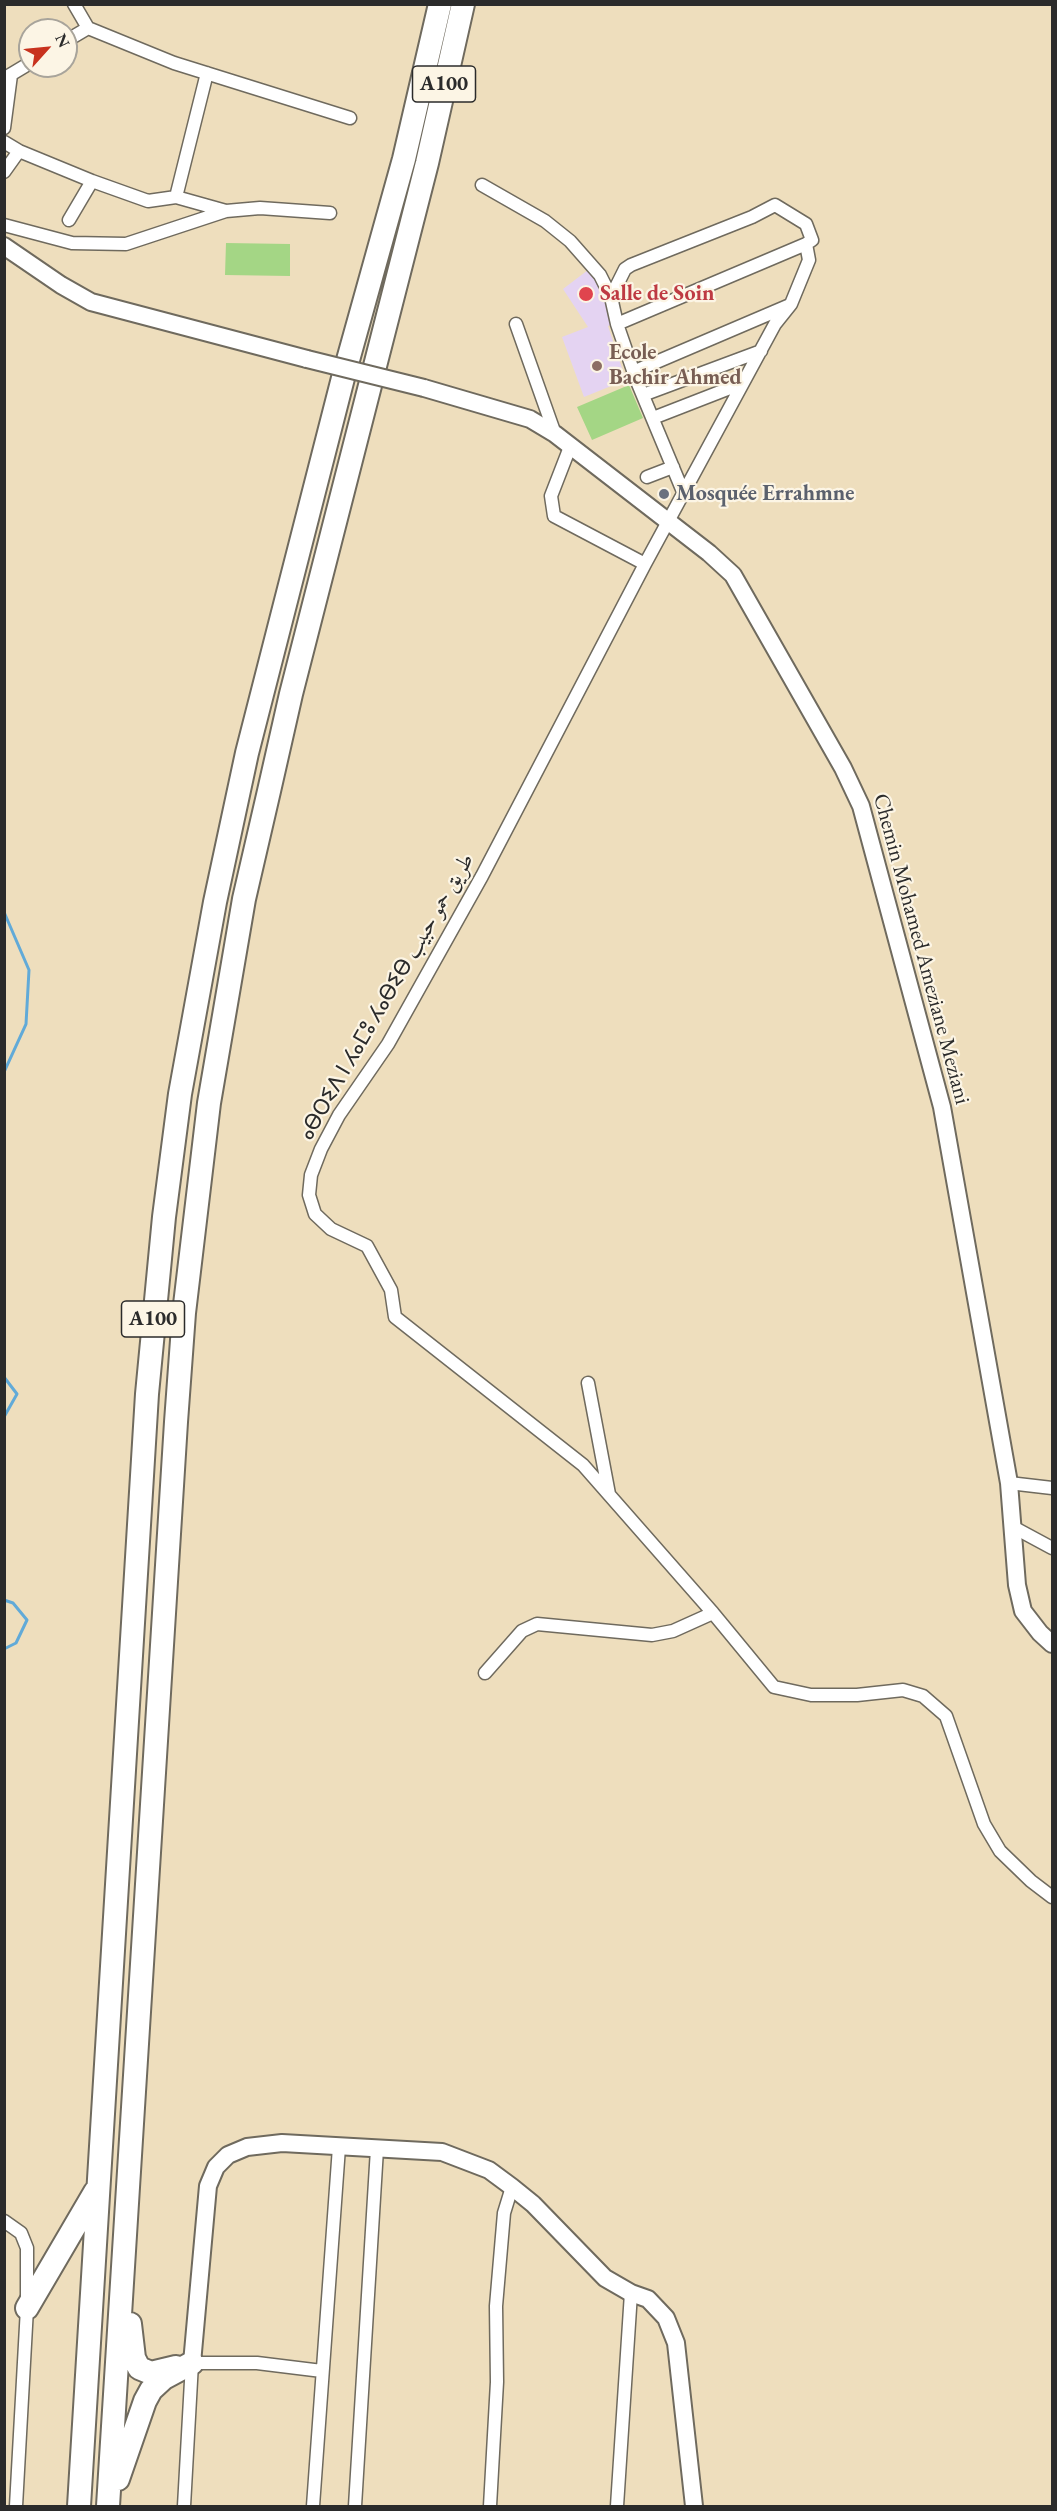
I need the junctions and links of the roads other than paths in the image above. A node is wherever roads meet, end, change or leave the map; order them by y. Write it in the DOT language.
graph roads {
  1 [pos="74,4"];
  2 [pos="440,4"];
  3 [pos="463,4"];
  4 [pos="88,28"];
  5 [pos="78,34"];
  6 [pos="207,73"];
  7 [pos="8,77"];
  8 [pos="350,118"];
  9 [pos="4,128"];
  10 [pos="4,142"];
  11 [pos="19,151"];
  12 [pos="4,172"];
  13 [pos="92,182"];
  14 [pos="482,185"];
  15 [pos="176,197"];
  16 [pos="226,211"];
  17 [pos="330,213"];
  18 [pos="69,220"];
  19 [pos="4,225"];
  20 [pos="807,244"];
  21 [pos="4,246"];
  22 [pos="611,297"];
  23 [pos="791,304"];
  24 [pos="516,324"];
  25 [pos="617,324"];
  26 [pos="761,351"];
  27 [pos="633,372"];
  28 [pos="743,383"];
  29 [pos="643,395"];
  30 [pos="653,418"];
  31 [pos="555,434"];
  32 [pos="570,447"];
  33 [pos="673,467"];
  34 [pos="647,477"];
  35 [pos="684,494"];
  36 [pos="668,523"];
  37 [pos="645,564"];
  38 [pos="588,1383"];
  39 [pos="1009,1483"];
  40 [pos="1053,1488"];
  41 [pos="609,1495"];
  42 [pos="1013,1527"];
  43 [pos="1053,1548"];
  44 [pos="713,1613"];
  45 [pos="1053,1644"];
  46 [pos="486,1673"];
  47 [pos="1053,1898"];
  48 [pos="339,2147"];
  49 [pos="377,2149"];
  50 [pos="512,2187"];
  51 [pos="98,2188"];
  52 [pos="4,2221"];
  53 [pos="123,2269"];
  54 [pos="631,2293"];
  55 [pos="27,2308"];
  56 [pos="192,2363"];
  57 [pos="322,2371"];
  58 [pos="16,2506"];
  59 [pos="79,2506"];
  60 [pos="109,2506"];
  61 [pos="184,2506"];
  62 [pos="313,2506"];
  63 [pos="355,2506"];
  64 [pos="490,2506"];
  65 [pos="616,2506"];
  66 [pos="694,2506"];
  1 -- 4 [label="street"];
  2 -- 51 [label="highway, A100"];
  3 -- 53 [label="highway, A100"];
  4 -- 5 [label="street"];
  4 -- 6 [label="street"];
  6 -- 8 [label="street"];
  6 -- 15 [label="street"];
  7 -- 9 [label="street"];
  10 -- 11 [label="street"];
  11 -- 12 [label="street"];
  11 -- 13 [label="street"];
  13 -- 15 [label="street"];
  13 -- 18 [label="street"];
  14 -- 22 [label="street"];
  15 -- 16 [label="street"];
  16 -- 17 [label="street"];
  16 -- 19 [label="street"];
  20 -- 22 [label="street, ⴰⴱⵔⵉⴷ ⵏ ⵃⴰⵎⵓ ⵃⴰⴱⵉⴱ طريق حمو حبيب"];
  20 -- 23 [label="street, ⴰⴱⵔⵉⴷ ⵏ ⵃⴰⵎⵓ ⵃⴰⴱⵉⴱ طريق حمو حبيب"];
  20 -- 25 [label="street"];
  21 -- 31 [label="main road, Chemin Mohamed Ameziane Meziani, bridge"];
  22 -- 25 [label="street"];
  23 -- 26 [label="street, ⴰⴱⵔⵉⴷ ⵏ ⵃⴰⵎⵓ ⵃⴰⴱⵉⴱ طريق حمو حبيب"];
  23 -- 27 [label="street"];
  24 -- 31 [label="street"];
  25 -- 27 [label="street"];
  26 -- 28 [label="street, ⴰⴱⵔⵉⴷ ⵏ ⵃⴰⵎⵓ ⵃⴰⴱⵉⴱ طريق حمو حبيب"];
  26 -- 29 [label="street"];
  27 -- 29 [label="street"];
  28 -- 30 [label="street"];
  28 -- 35 [label="street, ⴰⴱⵔⵉⴷ ⵏ ⵃⴰⵎⵓ ⵃⴰⴱⵉⴱ طريق حمو حبيب"];
  29 -- 30 [label="street"];
  30 -- 33 [label="street"];
  31 -- 32 [label="main road, Chemin Mohamed Ameziane Meziani"];
  32 -- 36 [label="main road, Chemin Mohamed Ameziane Meziani"];
  32 -- 37 [label="street"];
  33 -- 34 [label="street"];
  33 -- 35 [label="street"];
  35 -- 36 [label="street, ⴰⴱⵔⵉⴷ ⵏ ⵃⴰⵎⵓ ⵃⴰⴱⵉⴱ طريق حمو حبيب"];
  36 -- 37 [label="street, ⴰⴱⵔⵉⴷ ⵏ ⵃⴰⵎⵓ ⵃⴰⴱⵉⴱ طريق حمو حبيب"];
  36 -- 39 [label="main road, Chemin Mohamed Ameziane Meziani"];
  37 -- 41 [label="street, ⴰⴱⵔⵉⴷ ⵏ ⵃⴰⵎⵓ ⵃⴰⴱⵉⴱ طريق حمو حبيب"];
  38 -- 41 [label="street"];
  39 -- 40 [label="street"];
  39 -- 42 [label="main road, Chemin Mohamed Ameziane Meziani"];
  41 -- 44 [label="street, ⴰⴱⵔⵉⴷ ⵏ ⵃⴰⵎⵓ ⵃⴰⴱⵉⴱ طريق حمو حبيب"];
  42 -- 43 [label="street"];
  42 -- 45 [label="main road, Chemin Mohamed Ameziane Meziani"];
  44 -- 46 [label="street"];
  44 -- 47 [label="street, ⴰⴱⵔⵉⴷ ⵏ ⵃⴰⵎⵓ ⵃⴰⴱⵉⴱ طريق حمو حبيب"];
  48 -- 49 [label="main road"];
  48 -- 56 [label="main road"];
  48 -- 57 [label="street"];
  49 -- 50 [label="main road"];
  49 -- 63 [label="street"];
  50 -- 54 [label="main road"];
  50 -- 64 [label="street"];
  51 -- 55 [label="highway"];
  51 -- 59 [label="highway, A100"];
  52 -- 55 [label="street"];
  53 -- 56 [label="highway"];
  53 -- 60 [label="highway, A100"];
  54 -- 65 [label="street"];
  54 -- 66 [label="main road"];
  55 -- 58 [label="street"];
  56 -- 57 [label="street"];
  56 -- 60 [label="highway"];
  56 -- 61 [label="street"];
  57 -- 62 [label="street"];
}
